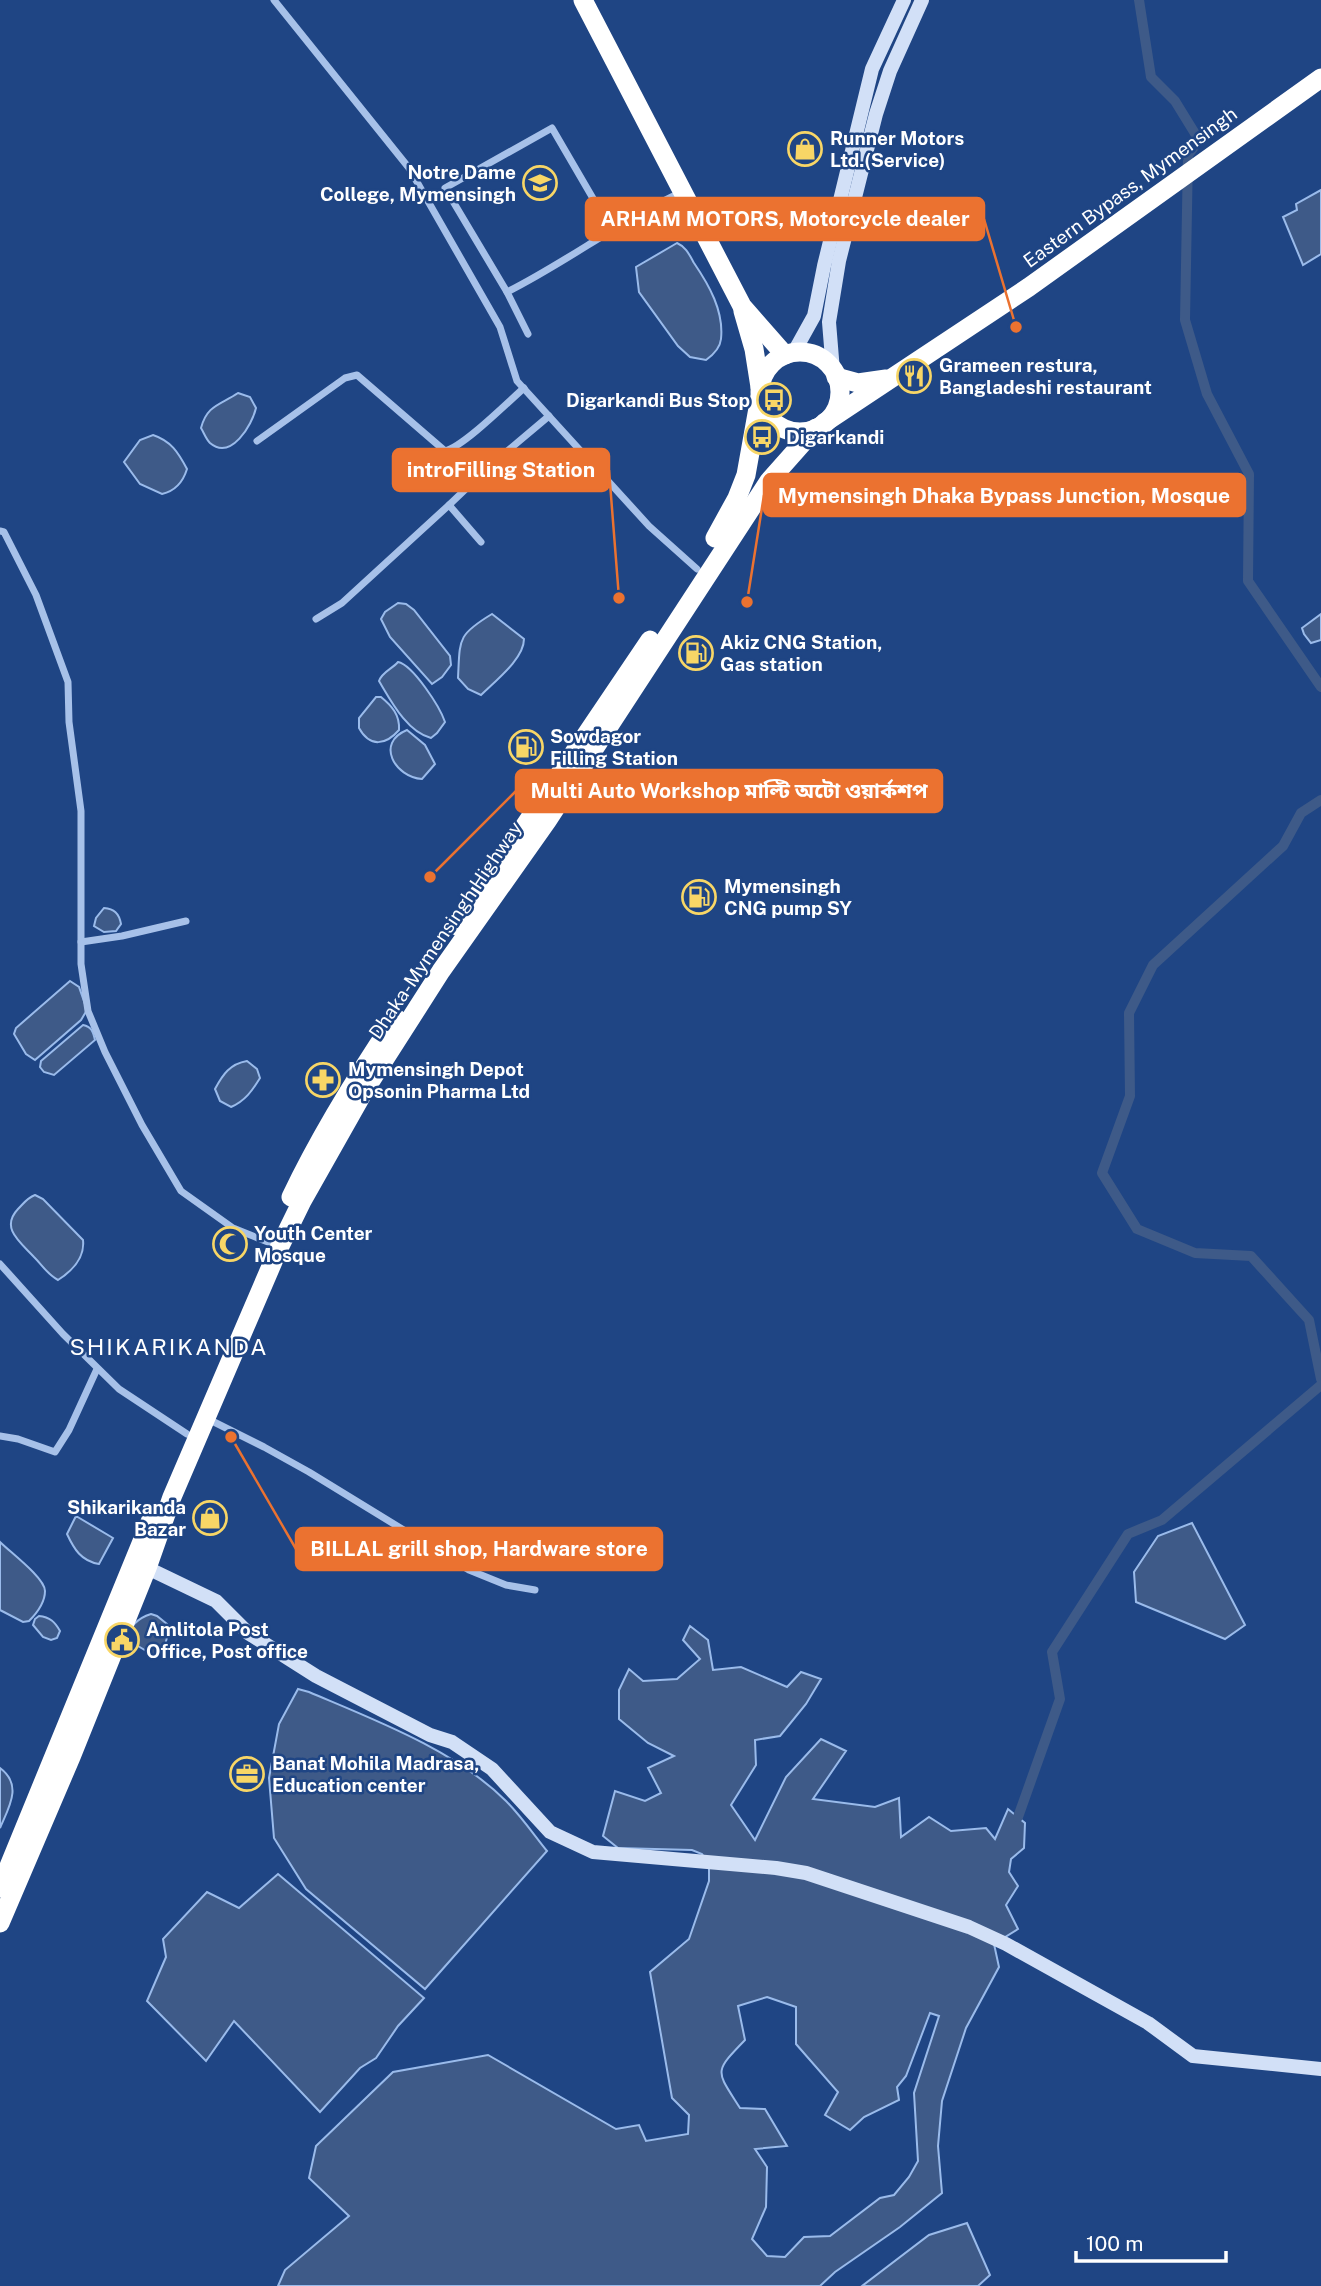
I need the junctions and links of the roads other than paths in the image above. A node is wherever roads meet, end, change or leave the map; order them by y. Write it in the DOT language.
graph roads {
  1 [pos="274,0"];
  2 [pos="583,0"];
  3 [pos="904,0"];
  4 [pos="922,0"];
  5 [pos="1321,78"];
  6 [pos="682,191"];
  7 [pos="612,231"];
  8 [pos="508,292"];
  9 [pos="742,306"];
  10 [pos="528,334"];
  11 [pos="790,353"];
  12 [pos="835,374"];
  13 [pos="899,374"];
  14 [pos="524,388"];
  15 [pos="760,392"];
  16 [pos="549,416"];
  17 [pos="820,426"];
  18 [pos="257,441"];
  19 [pos="449,505"];
  20 [pos="0,531"];
  21 [pos="481,542"];
  22 [pos="697,569"];
  23 [pos="316,619"];
  24 [pos="186,921"];
  25 [pos="81,942"];
  26 [pos="268,1242"];
  27 [pos="0,1264"];
  28 [pos="97,1369"];
  29 [pos="207,1418"];
  30 [pos="187,1434"];
  31 [pos="0,1436"];
  32 [pos="140,1565"];
  33 [pos="535,1590"];
  34 [pos="0,1888"];
  35 [pos="0,1923"];
  36 [pos="1321,2069"];
  1 -- 14 [label="street"];
  2 -- 6 [label="highway"];
  3 -- 11 [label="street"];
  4 -- 12 [label="street"];
  5 -- 13 [label="highway, Eastern Bypass, Mymensingh"];
  6 -- 7 [label="street"];
  6 -- 9 [label="highway"];
  7 -- 8 [label="street"];
  7 -- 8 [label="street"];
  8 -- 10 [label="street"];
  9 -- 11 [label="highway"];
  9 -- 15 [label="highway"];
  11 -- 12 [label="highway"];
  11 -- 15 [label="highway"];
  12 -- 13 [label="highway"];
  12 -- 17 [label="highway"];
  13 -- 17 [label="highway, Eastern Bypass, Mymensingh"];
  14 -- 16 [label="street"];
  14 -- 18 [label="street"];
  15 -- 17 [label="highway"];
  15 -- 22 [label="highway, Dhaka-Mymensingh Highway"];
  16 -- 19 [label="street"];
  16 -- 22 [label="street"];
  17 -- 29 [label="highway, Dhaka-Mymensingh Highway"];
  19 -- 21 [label="street"];
  19 -- 23 [label="street"];
  20 -- 25 [label="street"];
  22 -- 26 [label="highway, Dhaka-Mymensingh Highway"];
  24 -- 25 [label="street"];
  25 -- 26 [label="street"];
  26 -- 30 [label="highway, Dhaka-Mymensingh Highway"];
  27 -- 28 [label="street"];
  28 -- 30 [label="street"];
  28 -- 31 [label="street"];
  29 -- 32 [label="highway, Dhaka-Mymensingh Highway"];
  29 -- 33 [label="street"];
  30 -- 32 [label="highway, Dhaka-Mymensingh Highway"];
  32 -- 34 [label="highway, Dhaka-Mymensingh Highway"];
  32 -- 35 [label="highway, Dhaka-Mymensingh Highway"];
  32 -- 36 [label="street"];
}
